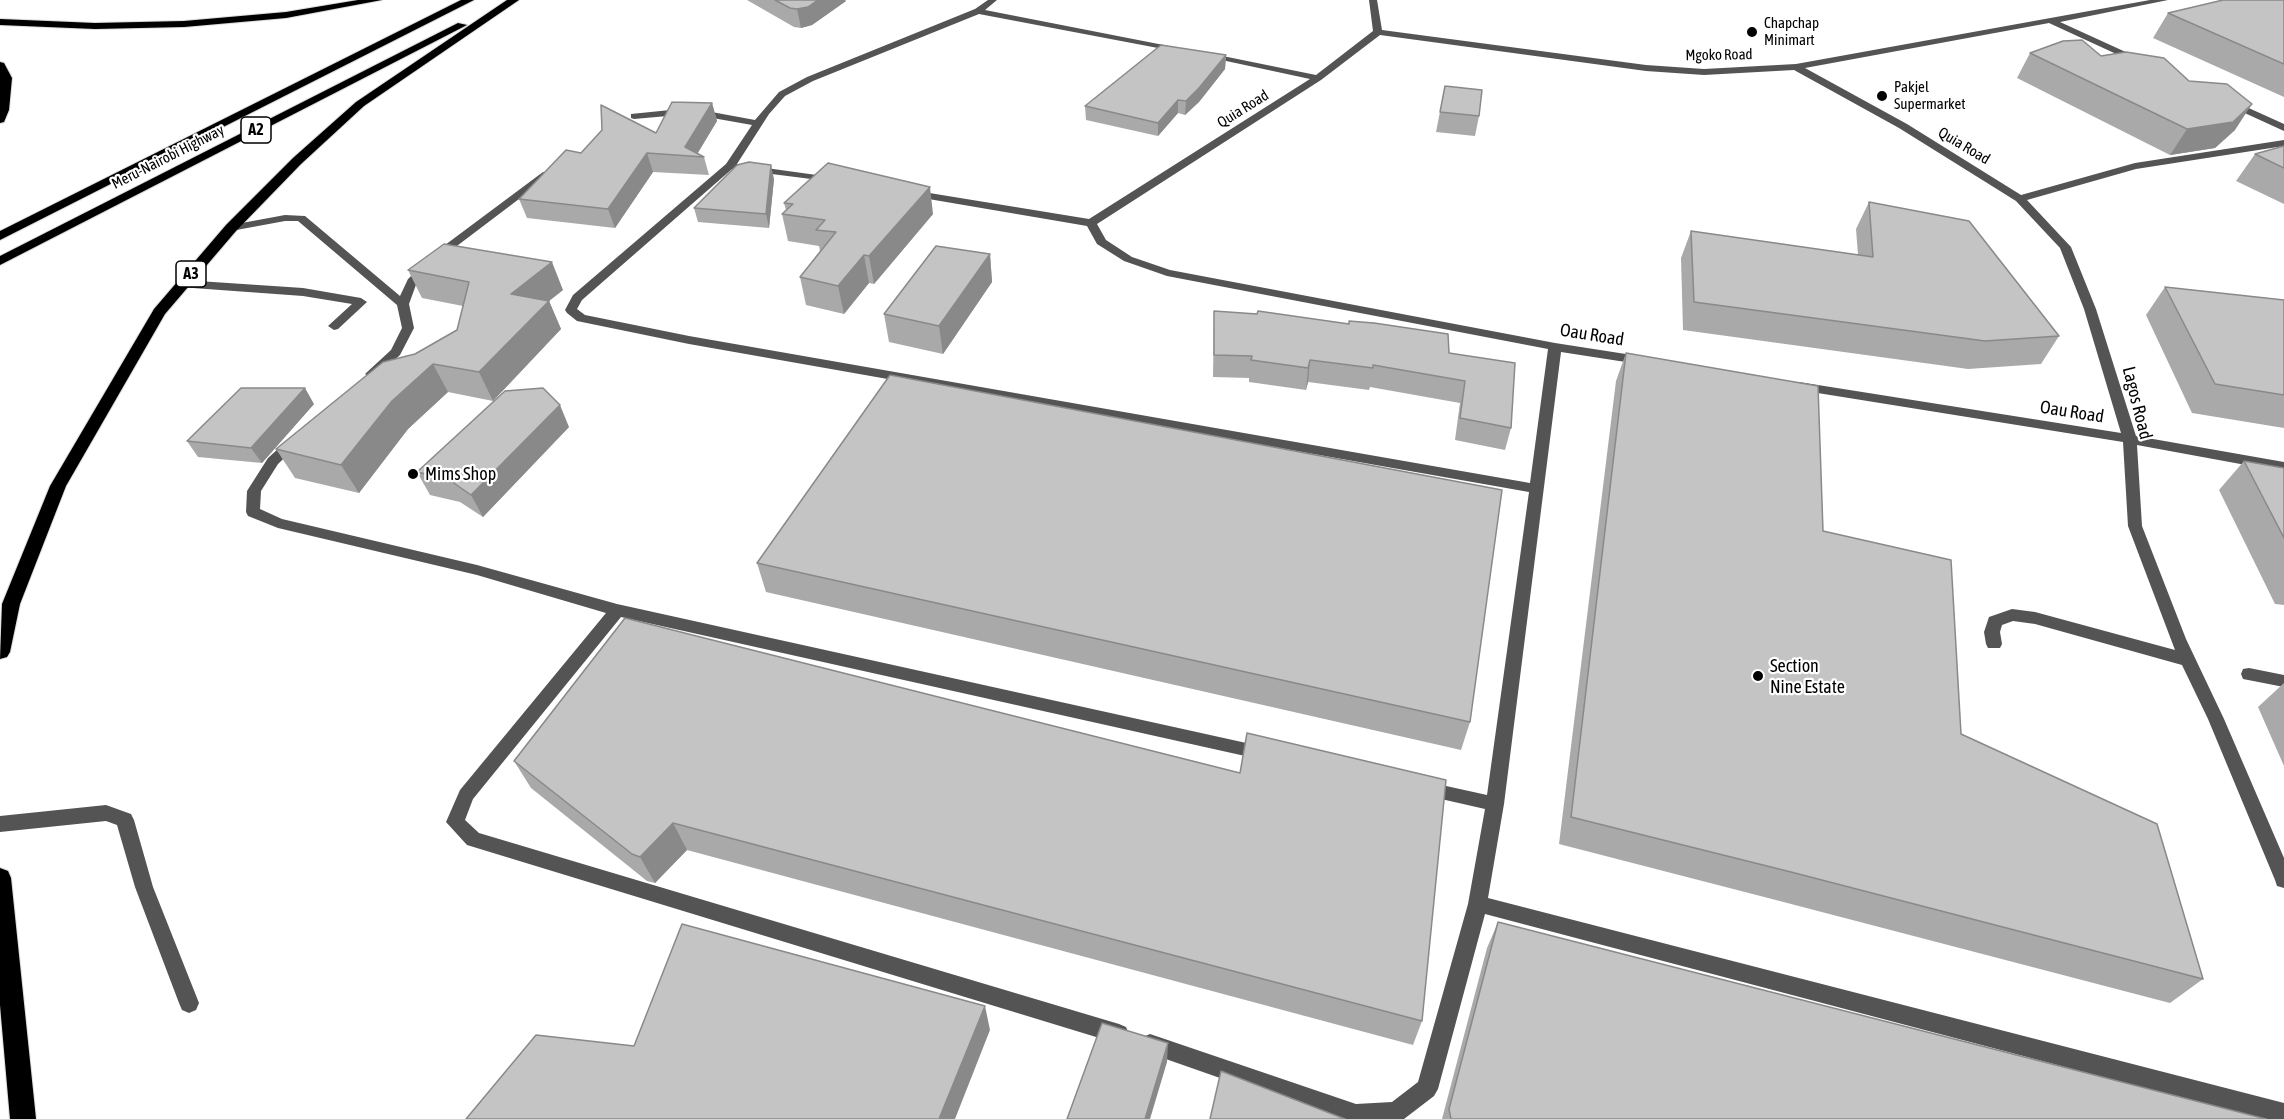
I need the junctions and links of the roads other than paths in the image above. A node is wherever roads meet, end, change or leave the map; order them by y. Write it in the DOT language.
graph roads {
  1 [pos="377,0"];
  2 [pos="469,0"];
  3 [pos="513,0"];
  4 [pos="993,0"];
  5 [pos="1373,0"];
  6 [pos="2164,0"];
  7 [pos="978,11"];
  8 [pos="2051,21"];
  9 [pos="0,22"];
  10 [pos="1378,33"];
  11 [pos="1187,51"];
  12 [pos="1198,53"];
  13 [pos="0,64"];
  14 [pos="1796,67"];
  15 [pos="2153,68"];
  16 [pos="1318,78"];
  17 [pos="2213,96"];
  18 [pos="634,116"];
  19 [pos="0,119"];
  20 [pos="758,123"];
  21 [pos="2284,128"];
  22 [pos="2284,143"];
  23 [pos="730,166"];
  24 [pos="547,174"];
  25 [pos="849,183"];
  26 [pos="896,191"];
  27 [pos="2020,199"];
  28 [pos="1091,223"];
  29 [pos="231,228"];
  30 [pos="0,236"];
  31 [pos="0,261"];
  32 [pos="183,284"];
  33 [pos="403,304"];
  34 [pos="334,326"];
  35 [pos="1555,347"];
  36 [pos="1654,363"];
  37 [pos="361,383"];
  38 [pos="1781,383"];
  39 [pos="308,430"];
  40 [pos="2130,439"];
  41 [pos="2284,467"];
  42 [pos="1537,489"];
  43 [pos="618,610"];
  44 [pos="1994,644"];
  45 [pos="0,652"];
  46 [pos="2188,660"];
  47 [pos="2249,674"];
  48 [pos="2284,681"];
  49 [pos="1284,757"];
  50 [pos="1413,786"];
  51 [pos="1495,804"];
  52 [pos="0,824"];
  53 [pos="0,878"];
  54 [pos="2284,880"];
  55 [pos="1478,903"];
  56 [pos="189,1003"];
  57 [pos="2284,1114"];
  58 [pos="23,1119"];
  1 -- 9 [label="highway"];
  2 -- 30 [label="highway, Meru-Nairobi Highway / A2"];
  3 -- 29 [label="highway, A3"];
  3 -- 31 [label="highway, Meru-Nairobi Highway / A2"];
  4 -- 7 [label="street"];
  5 -- 10 [label="street"];
  6 -- 8 [label="street, Mgoko Road"];
  7 -- 11 [label="street"];
  7 -- 20 [label="street"];
  8 -- 14 [label="street, Mgoko Road"];
  8 -- 15 [label="street"];
  10 -- 14 [label="street, Mgoko Road"];
  10 -- 16 [label="street, Quia Road"];
  12 -- 16 [label="street"];
  13 -- 19 [label="highway"];
  14 -- 27 [label="street, Quia Road"];
  16 -- 28 [label="street, Quia Road"];
  17 -- 21 [label="street"];
  18 -- 20 [label="street"];
  20 -- 23 [label="street"];
  22 -- 27 [label="street"];
  23 -- 25 [label="street"];
  23 -- 42 [label="street"];
  24 -- 33 [label="street"];
  26 -- 28 [label="street"];
  27 -- 40 [label="street, Lagos Road"];
  28 -- 35 [label="street, Oau Road"];
  29 -- 32 [label="highway, A3"];
  29 -- 33 [label="street"];
  32 -- 34 [label="street"];
  32 -- 45 [label="highway, A3"];
  33 -- 37 [label="street"];
  35 -- 36 [label="street, Oau Road"];
  35 -- 42 [label="street"];
  38 -- 40 [label="street, Oau Road"];
  39 -- 43 [label="street"];
  40 -- 41 [label="street, Oau Road"];
  40 -- 46 [label="street, Lagos Road"];
  42 -- 51 [label="street"];
  43 -- 49 [label="street"];
  43 -- 55 [label="street"];
  44 -- 46 [label="street"];
  46 -- 54 [label="street, Lagos Road"];
  47 -- 48 [label="street"];
  50 -- 51 [label="street"];
  51 -- 55 [label="street"];
  52 -- 56 [label="street"];
  53 -- 58 [label="highway"];
  55 -- 57 [label="street"];
}
